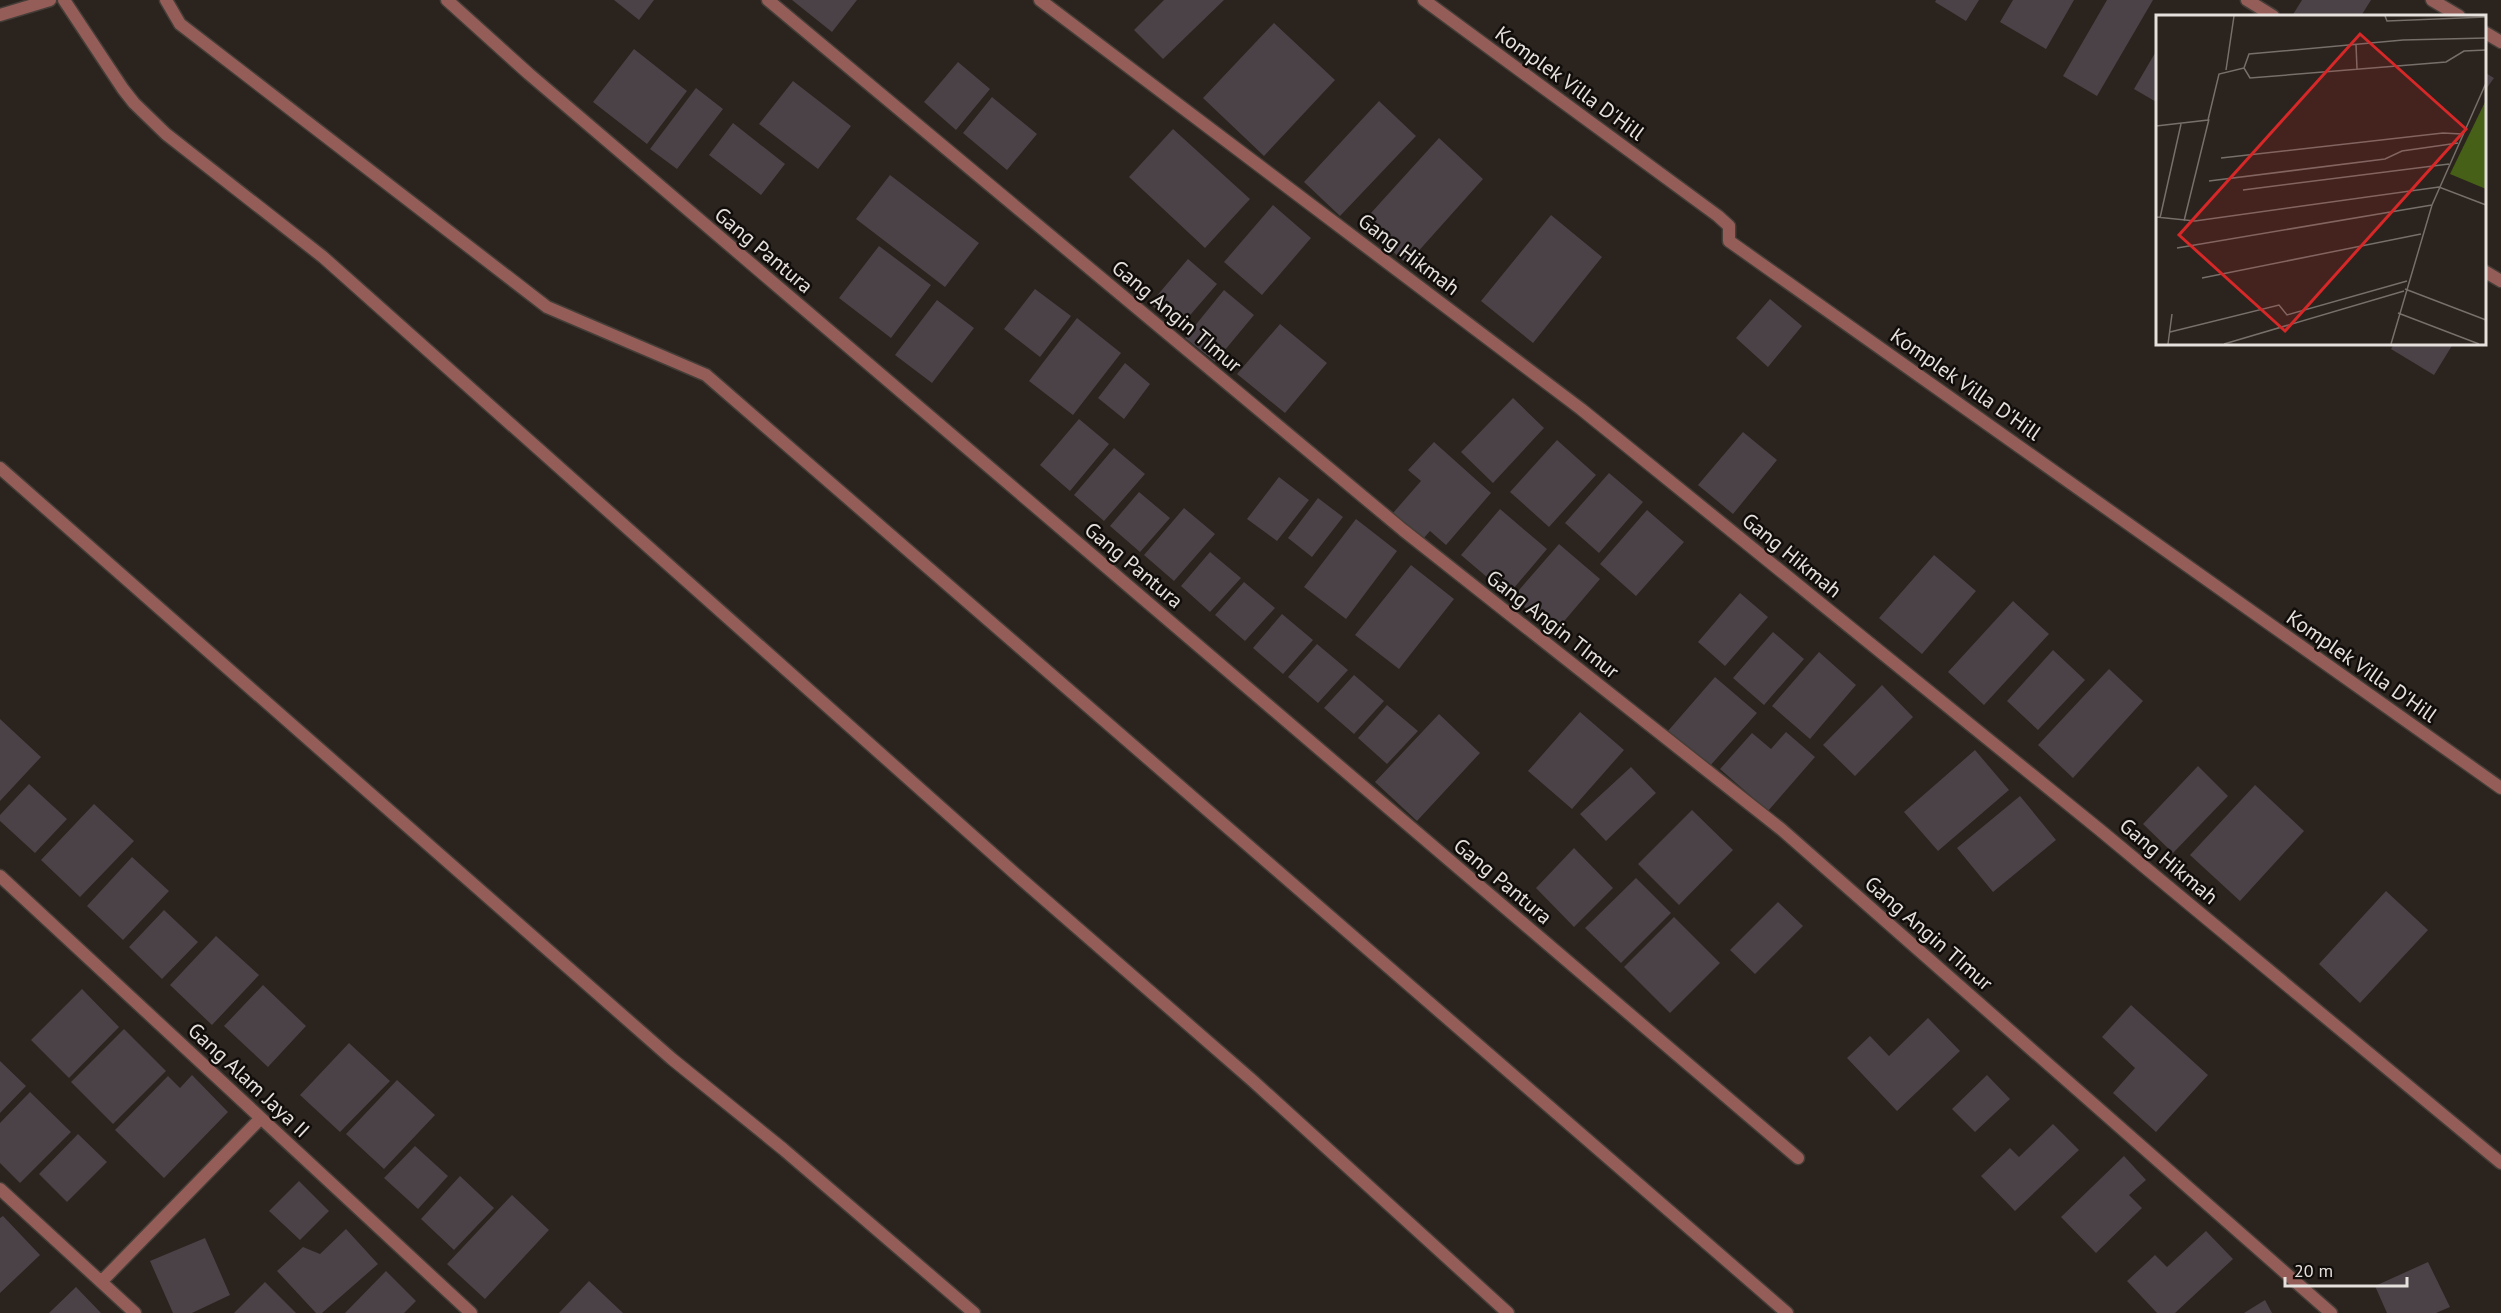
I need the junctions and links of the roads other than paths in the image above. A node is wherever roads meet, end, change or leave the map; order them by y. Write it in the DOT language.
graph roads {
  1 [pos="50,0"];
  2 [pos="64,0"];
  3 [pos="166,0"];
  4 [pos="447,0"];
  5 [pos="768,0"];
  6 [pos="1040,0"];
  7 [pos="1424,0"];
  8 [pos="2247,0"];
  9 [pos="2432,0"];
  10 [pos="0,15"];
  11 [pos="2271,15"];
  12 [pos="2457,15"];
  13 [pos="2486,33"];
  14 [pos="2501,42"];
  15 [pos="2486,272"];
  16 [pos="2501,281"];
  17 [pos="0,468"];
  18 [pos="2501,788"];
  19 [pos="0,876"];
  20 [pos="261,1118"];
  21 [pos="1798,1158"];
  22 [pos="2501,1163"];
  23 [pos="0,1188"];
  24 [pos="101,1281"];
  25 [pos="135,1313"];
  26 [pos="471,1313"];
  27 [pos="974,1313"];
  28 [pos="1508,1313"];
  29 [pos="1787,1313"];
  30 [pos="2331,1313"];
  1 -- 10 [label="street"];
  2 -- 28 [label="street"];
  3 -- 29 [label="street"];
  4 -- 21 [label="street, Gang Pantura"];
  5 -- 30 [label="street, Gang Angin TImur"];
  6 -- 22 [label="street, Gang Hikmah"];
  7 -- 18 [label="street, Komplek Villa D'Hill"];
  8 -- 11 [label="street"];
  9 -- 12 [label="street"];
  13 -- 14 [label="street"];
  15 -- 16 [label="street"];
  17 -- 27 [label="street"];
  19 -- 20 [label="street, Gang Alam Jaya II"];
  20 -- 24 [label="street"];
  20 -- 26 [label="street, Gang Alam Jaya II"];
  23 -- 24 [label="street"];
  24 -- 25 [label="street"];
}
